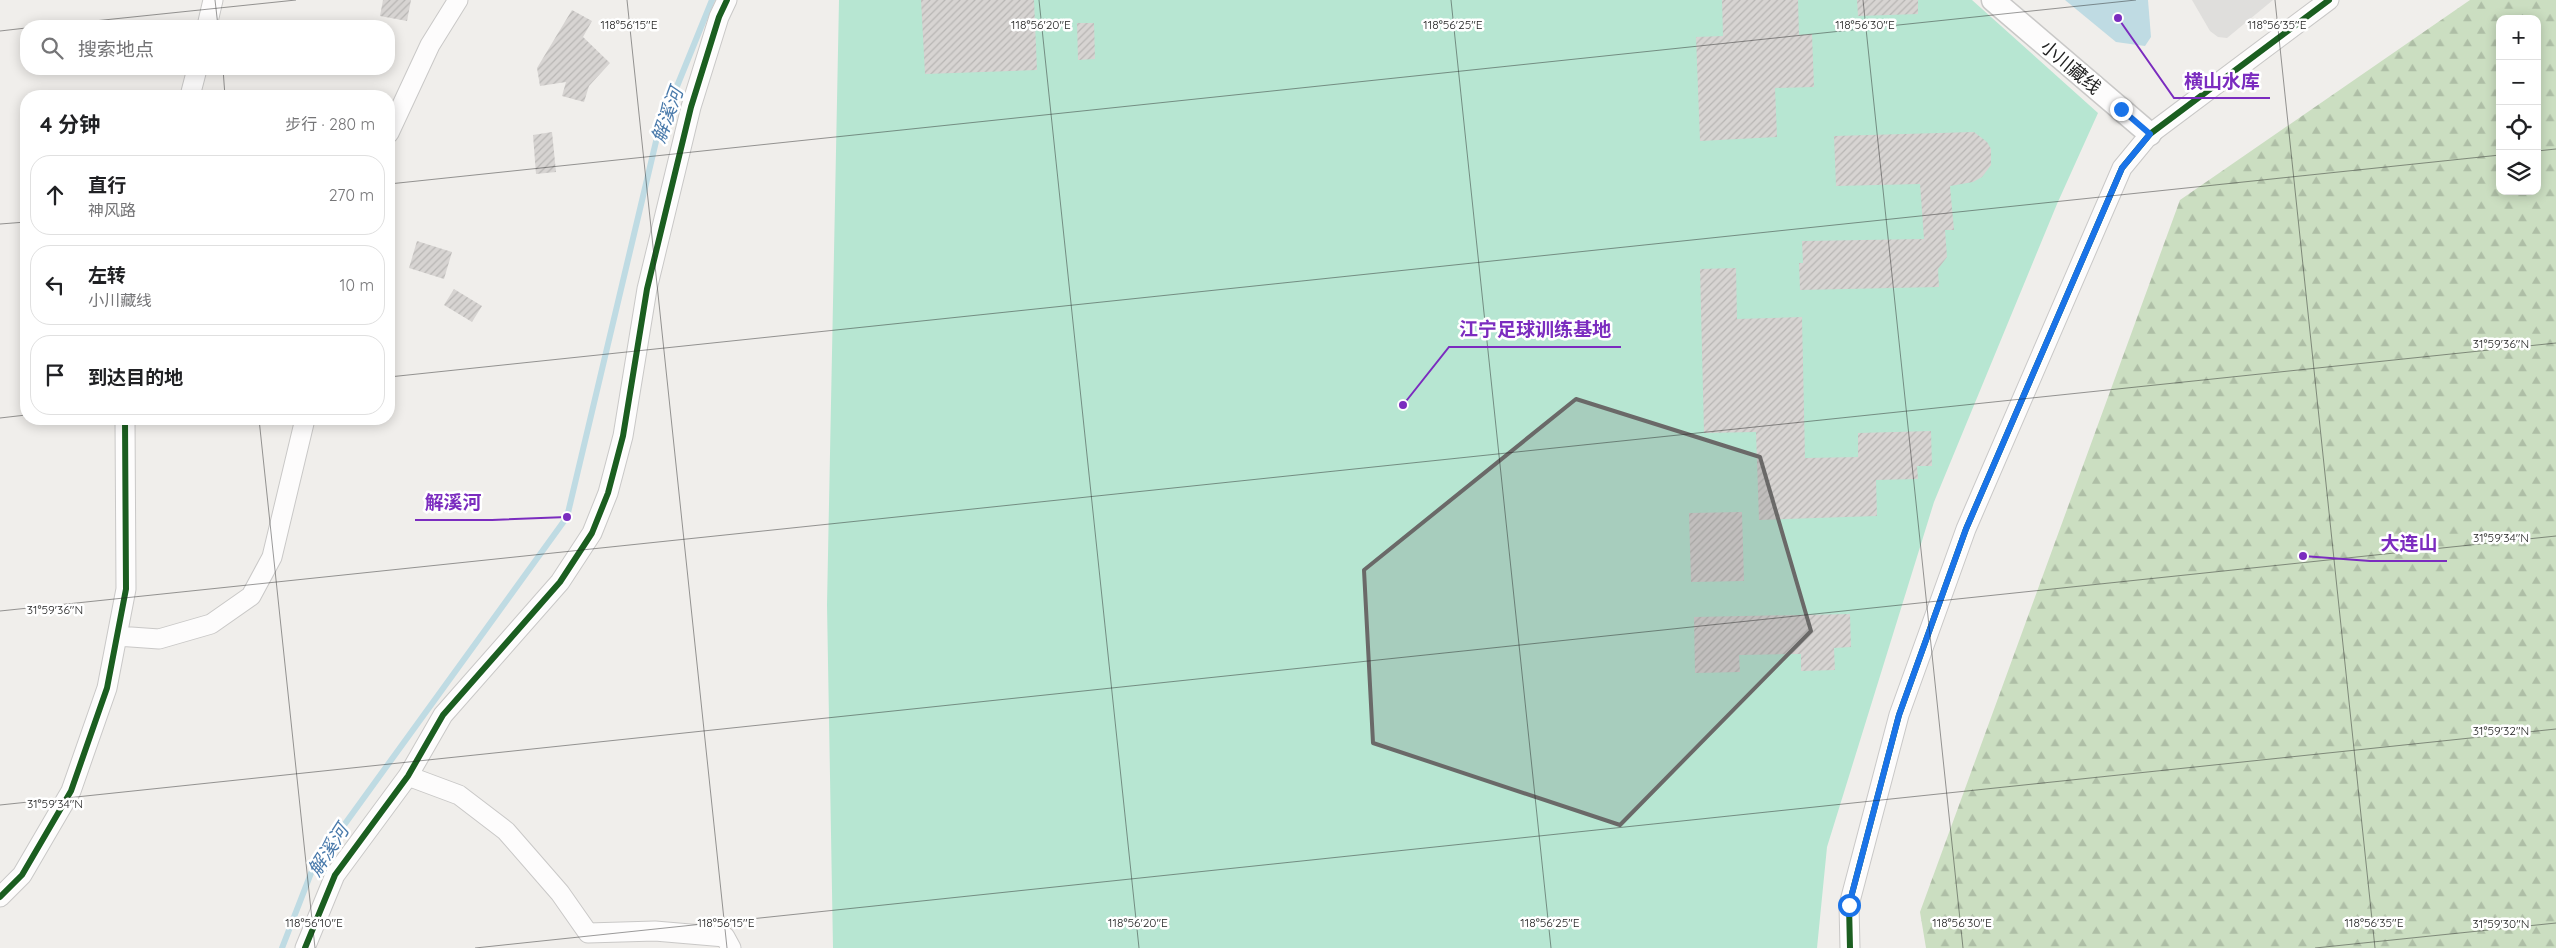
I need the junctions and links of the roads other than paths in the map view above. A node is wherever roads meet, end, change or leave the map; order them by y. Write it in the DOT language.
graph roads {
  1 [pos="213,0"];
  2 [pos="458,0"];
  3 [pos="727,0"];
  4 [pos="1993,0"];
  5 [pos="2330,0"];
  6 [pos="208,20"];
  7 [pos="195,75"];
  8 [pos="192,90"];
  9 [pos="395,120"];
  10 [pos="2150,134"];
  11 [pos="125,425"];
  12 [pos="304,425"];
  13 [pos="117,636"];
  14 [pos="408,776"];
  15 [pos="0,898"];
  16 [pos="305,948"];
  17 [pos="731,948"];
  18 [pos="1850,948"];
  1 -- 6 [label="street"];
  2 -- 9 [label="street"];
  3 -- 14 [label="street"];
  4 -- 10 [label="street, 小川藏线"];
  5 -- 10 [label="street"];
  7 -- 8 [label="street"];
  10 -- 18 [label="street"];
  11 -- 13 [label="street"];
  12 -- 13 [label="street"];
  13 -- 15 [label="street"];
  14 -- 16 [label="street"];
  14 -- 17 [label="street"];
}
